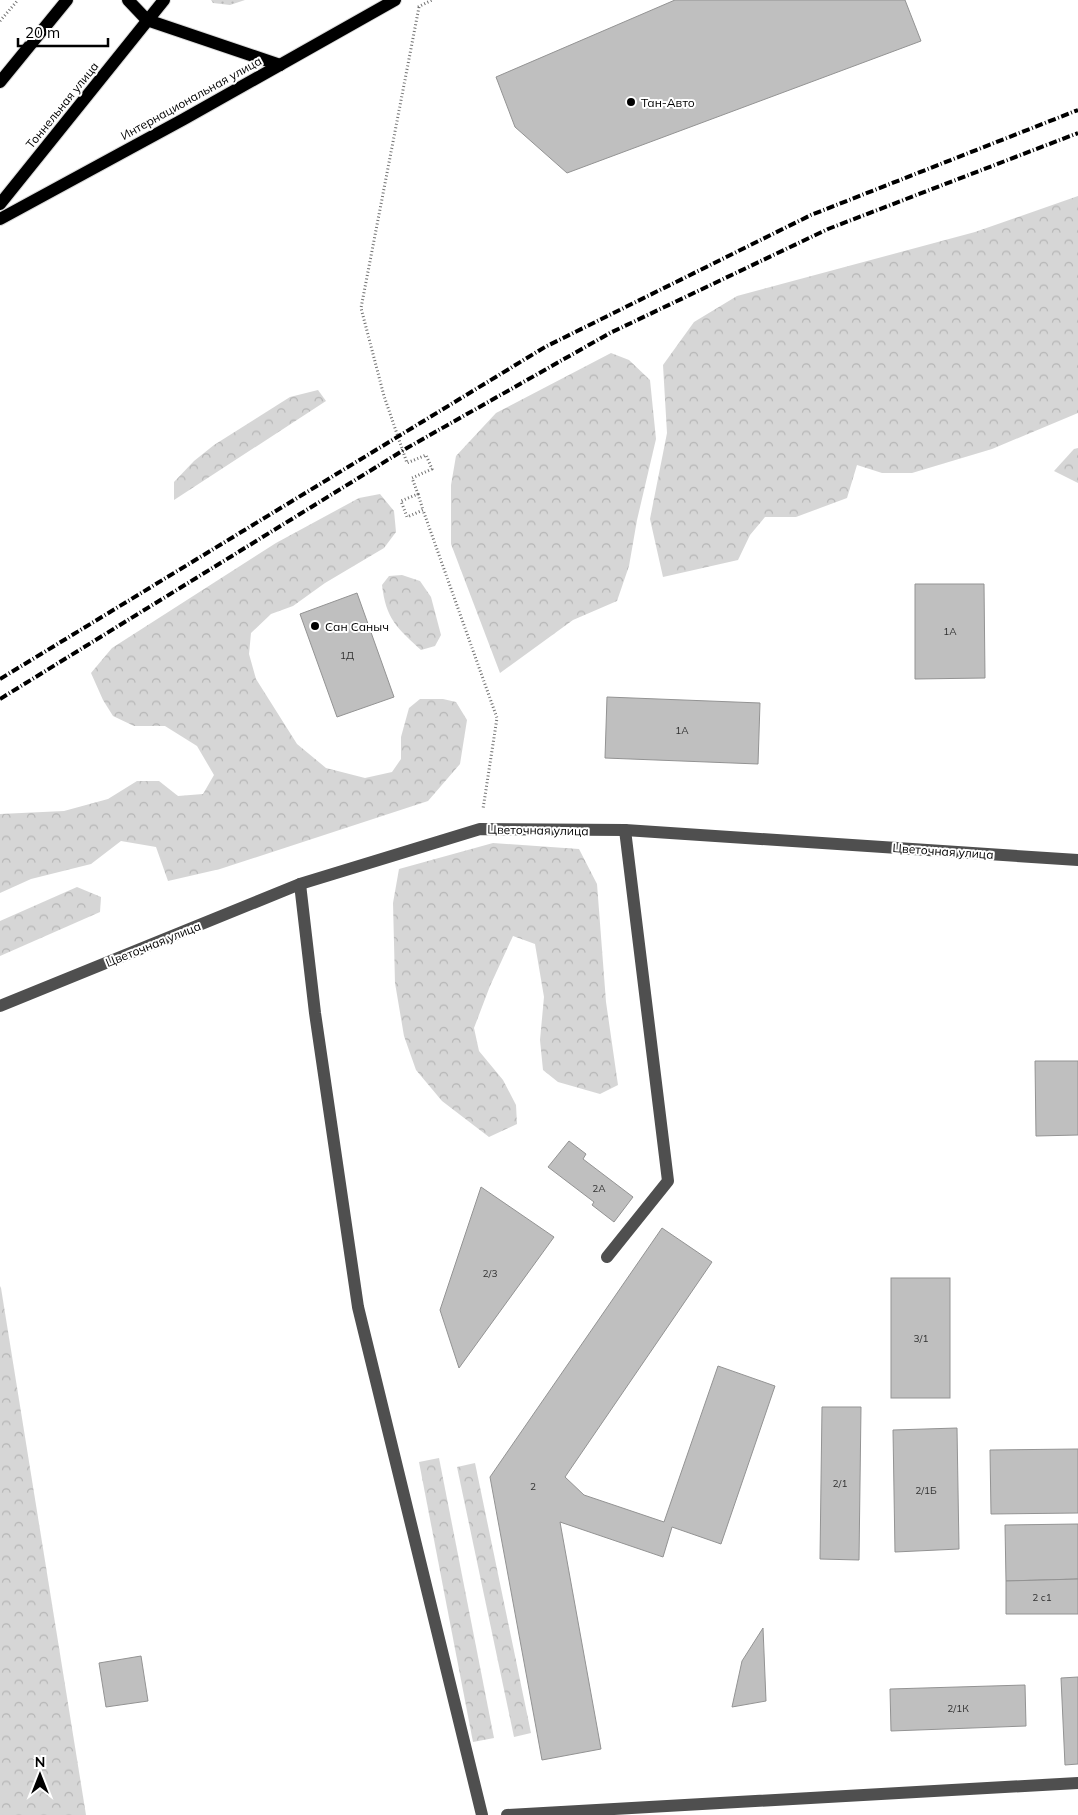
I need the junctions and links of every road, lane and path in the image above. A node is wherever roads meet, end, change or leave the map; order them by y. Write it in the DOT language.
graph roads {
  1 [pos="18,0"];
  2 [pos="67,0"];
  3 [pos="128,0"];
  4 [pos="164,0"];
  5 [pos="395,0"];
  6 [pos="419,7"];
  7 [pos="147,20"];
  8 [pos="0,21"];
  9 [pos="280,65"];
  10 [pos="0,82"];
  11 [pos="0,204"];
  12 [pos="0,219"];
  13 [pos="418,494"];
  14 [pos="422,510"];
  15 [pos="480,829"];
  16 [pos="625,830"];
  17 [pos="1078,860"];
  18 [pos="300,884"];
  19 [pos="0,1006"];
  20 [pos="607,1257"];
  21 [pos="1078,1783"];
  22 [pos="482,1815"];
  23 [pos="507,1815"];
  1 -- 8 [label="path"];
  2 -- 10 [label="main road"];
  3 -- 7 [label="main road"];
  4 -- 7 [label="main road, Тоннельная улица"];
  5 -- 9 [label="main road, Интернациональная улица"];
  6 -- 13 [label="path"];
  7 -- 9 [label="main road"];
  7 -- 11 [label="main road, Тоннельная улица"];
  9 -- 12 [label="main road, Интернациональная улица"];
  13 -- 14 [label="path"];
  13 -- 14 [label="path"];
  14 -- 15 [label="path"];
  15 -- 16 [label="street, Цветочная улица"];
  15 -- 18 [label="street, Цветочная улица"];
  16 -- 17 [label="street, Цветочная улица"];
  16 -- 20 [label="street"];
  18 -- 19 [label="street, Цветочная улица"];
  18 -- 22 [label="street"];
  21 -- 23 [label="street"];
}
